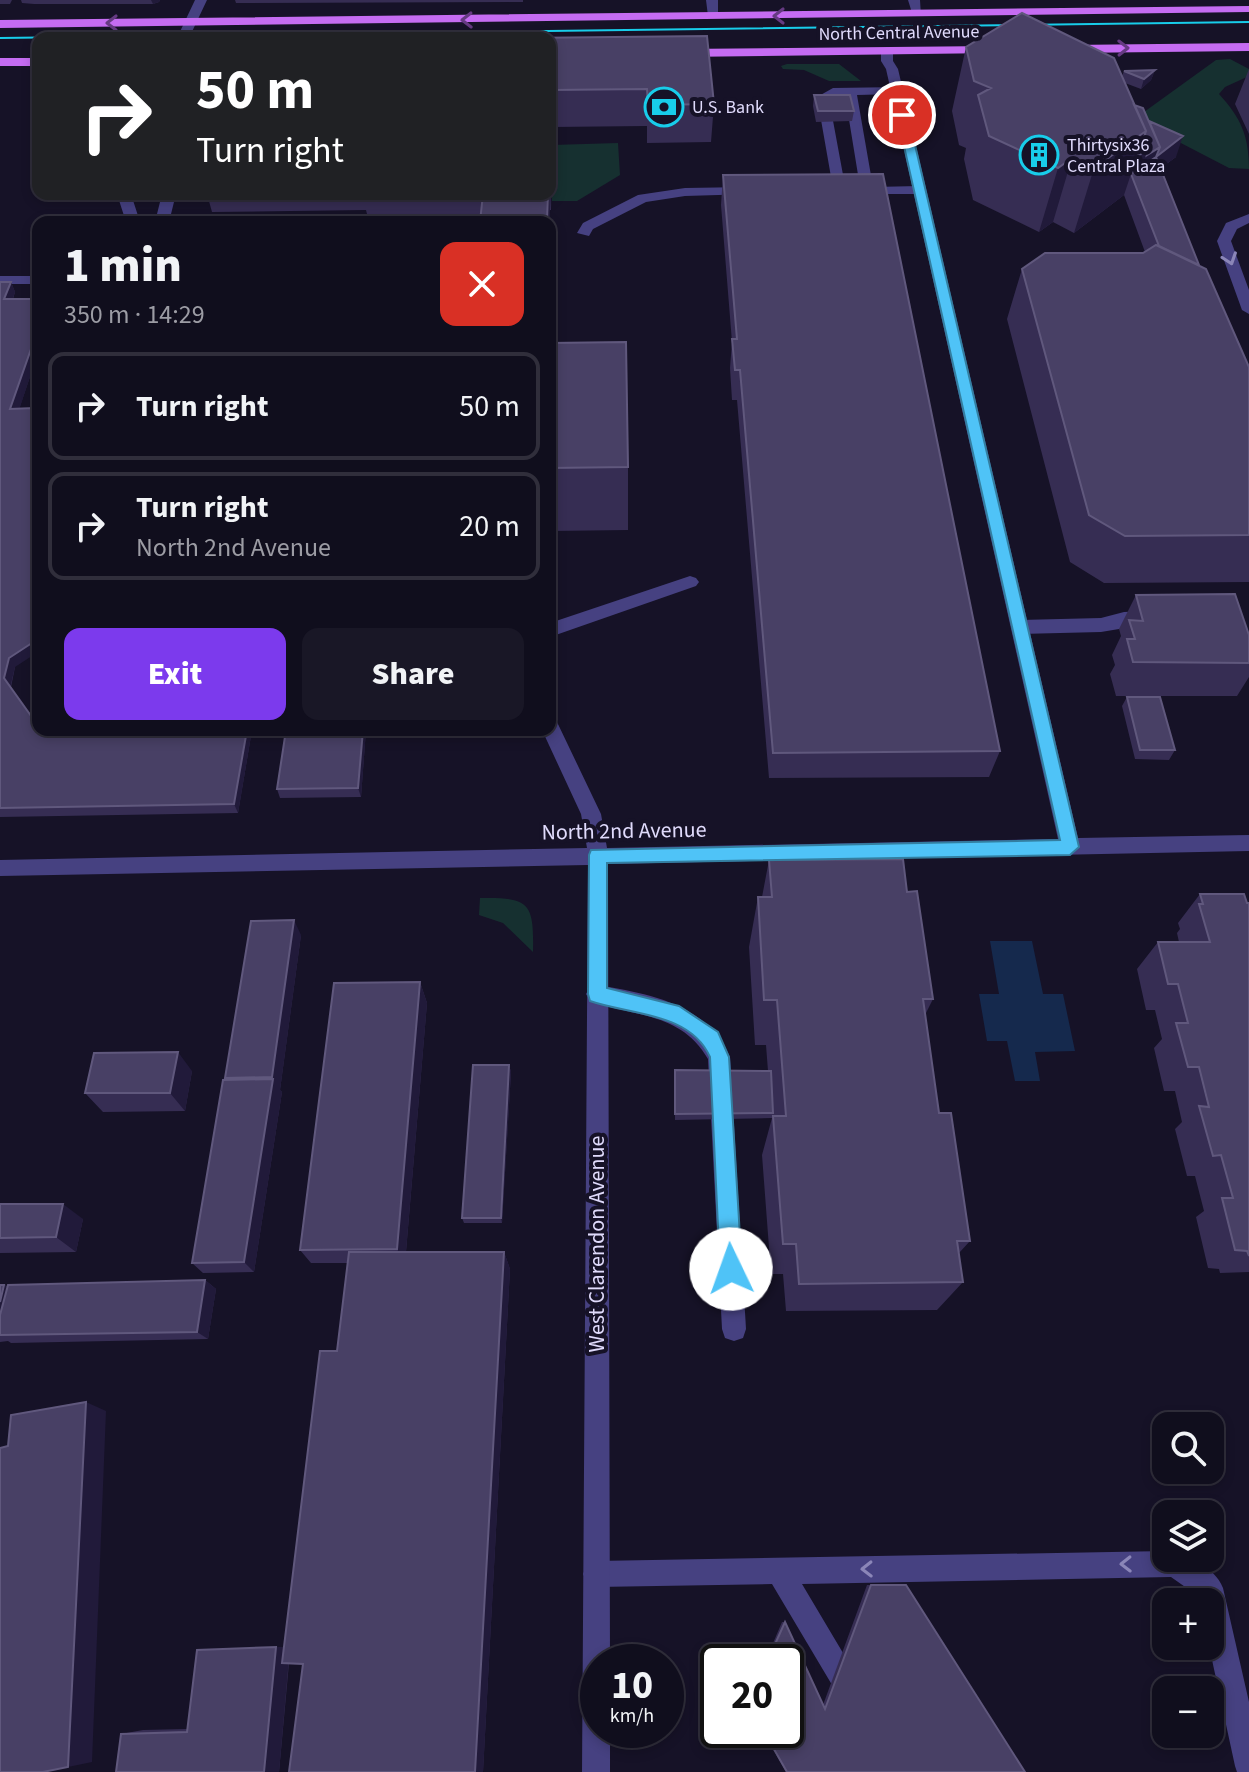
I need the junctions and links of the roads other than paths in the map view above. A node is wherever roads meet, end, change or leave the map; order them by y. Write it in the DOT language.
graph roads {
  1 [pos="201,0"];
  2 [pos="712,0"];
  3 [pos="914,0"];
  4 [pos="1249,9"];
  5 [pos="917,14"];
  6 [pos="714,16"];
  7 [pos="190,23"];
  8 [pos="0,24"];
  9 [pos="186,32"];
  10 [pos="1249,47"];
  11 [pos="1061,49"];
  12 [pos="1003,50"];
  13 [pos="887,51"];
  14 [pos="674,53"];
  15 [pos="0,62"];
  16 [pos="32,62"];
  17 [pos="897,90"];
  18 [pos="919,190"];
  19 [pos="769,191"];
  20 [pos="1249,218"];
  21 [pos="584,233"];
  22 [pos="0,280"];
  23 [pos="32,280"];
  24 [pos="1249,310"];
  25 [pos="690,582"];
  26 [pos="1171,618"];
  27 [pos="1020,627"];
  28 [pos="556,628"];
  29 [pos="554,736"];
  30 [pos="1249,843"];
  31 [pos="1070,847"];
  32 [pos="598,855"];
  33 [pos="0,868"];
  34 [pos="597,994"];
  35 [pos="734,1329"];
  36 [pos="779,1570"];
  37 [pos="596,1574"];
  38 [pos="868,1718"];
  39 [pos="1249,1766"];
  40 [pos="596,1772"];
  1 -- 7 [label="street"];
  2 -- 6 [label="street"];
  3 -- 5 [label="street"];
  4 -- 5 [label="main road, North Central Avenue"];
  5 -- 6 [label="main road, North Central Avenue, one-way"];
  6 -- 7 [label="main road, North Central Avenue, one-way"];
  7 -- 8 [label="main road, North Central Avenue, one-way"];
  7 -- 9 [label="street"];
  11 -- 10 [label="main road, one-way"];
  12 -- 13 [label="main road, North Central Avenue"];
  13 -- 14 [label="main road, North Central Avenue"];
  13 -- 17 [label="street"];
  15 -- 16 [label="main road"];
  17 -- 18 [label="street"];
  17 -- 18 [label="street"];
  18 -- 27 [label="street"];
  19 -- 21 [label="street"];
  20 -- 24 [label="street, one-way"];
  22 -- 23 [label="street"];
  25 -- 28 [label="street"];
  26 -- 27 [label="street"];
  27 -- 31 [label="street"];
  29 -- 32 [label="street, West Clarendon Avenue"];
  30 -- 31 [label="street, North 2nd Avenue"];
  31 -- 32 [label="street, North 2nd Avenue"];
  32 -- 33 [label="street, North 2nd Avenue"];
  32 -- 34 [label="street, West Clarendon Avenue"];
  34 -- 35 [label="street"];
  34 -- 37 [label="street, West Clarendon Avenue"];
  36 -- 37 [label="street"];
  36 -- 38 [label="street"];
  39 -- 36 [label="street, one-way"];
  37 -- 40 [label="street, West Clarendon Avenue"];
}
